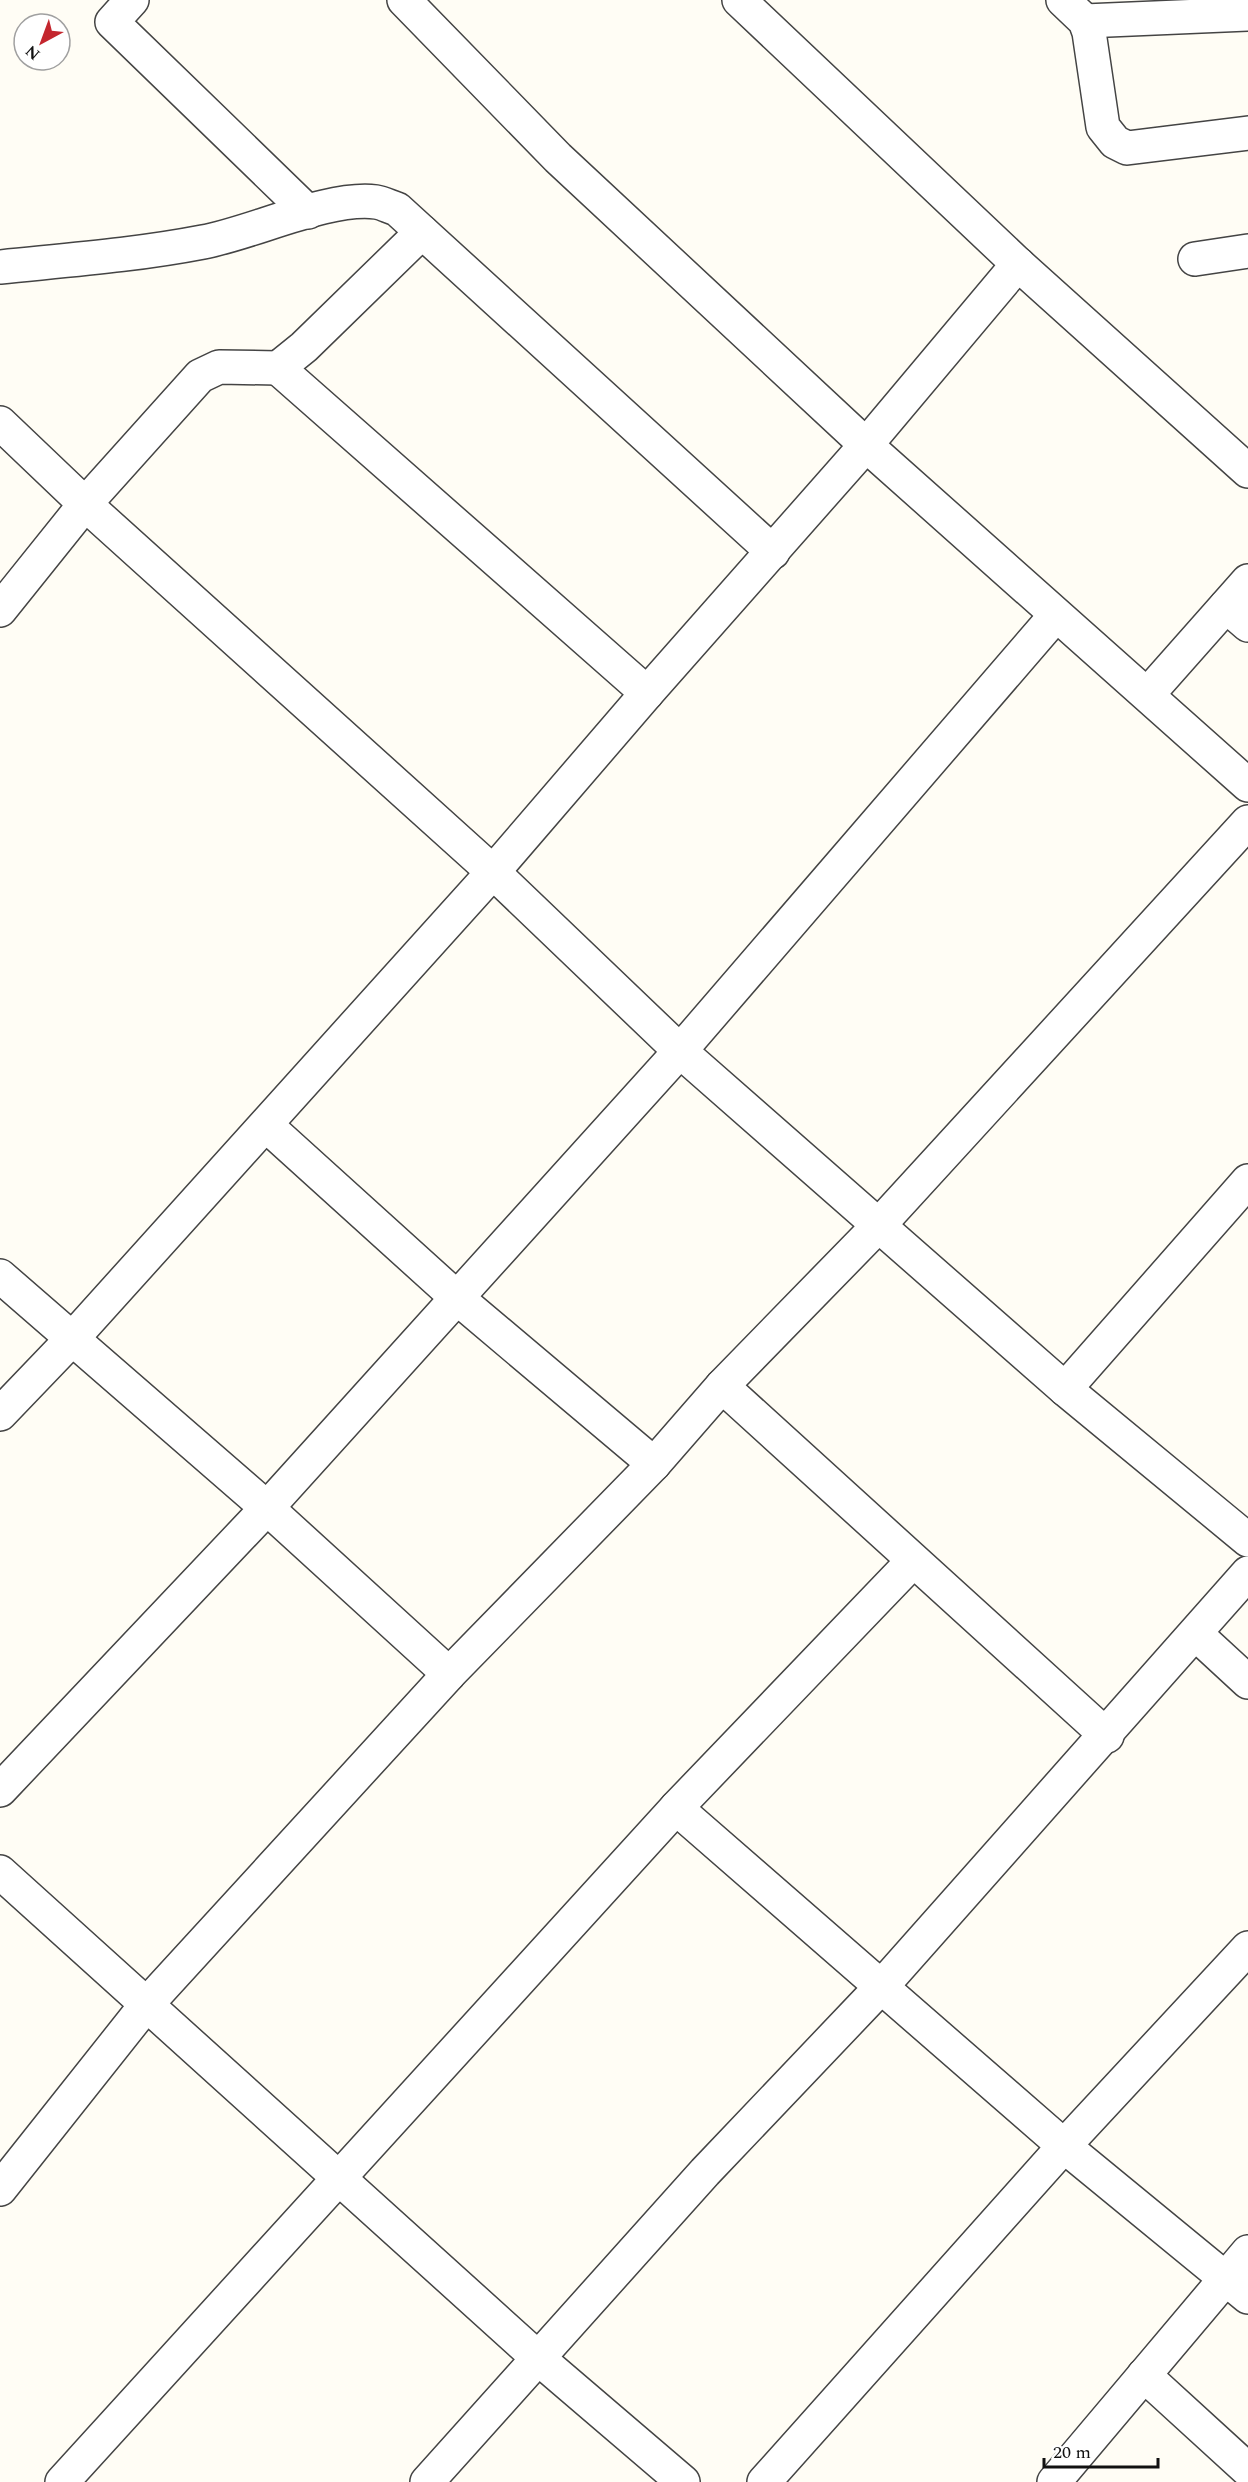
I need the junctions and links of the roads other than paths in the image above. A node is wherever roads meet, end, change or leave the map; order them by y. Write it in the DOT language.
graph roads {
  1 [pos="132,0"];
  2 [pos="404,0"];
  3 [pos="739,0"];
  4 [pos="1074,11"];
  5 [pos="1248,14"];
  6 [pos="1248,133"];
  7 [pos="308,212"];
  8 [pos="422,232"];
  9 [pos="1248,251"];
  10 [pos="1195,259"];
  11 [pos="1018,264"];
  12 [pos="0,267"];
  13 [pos="278,368"];
  14 [pos="0,423"];
  15 [pos="866,445"];
  16 [pos="1248,471"];
  17 [pos="85,504"];
  18 [pos="773,552"];
  19 [pos="1248,581"];
  20 [pos="0,610"];
  21 [pos="1056,615"];
  22 [pos="1237,615"];
  23 [pos="647,693"];
  24 [pos="1148,694"];
  25 [pos="1248,785"];
  26 [pos="1248,822"];
  27 [pos="493,872"];
  28 [pos="680,1051"];
  29 [pos="266,1125"];
  30 [pos="1248,1182"];
  31 [pos="879,1225"];
  32 [pos="0,1276"];
  33 [pos="456,1297"];
  34 [pos="71,1340"];
  35 [pos="722,1386"];
  36 [pos="1065,1389"];
  37 [pos="0,1414"];
  38 [pos="654,1464"];
  39 [pos="267,1508"];
  40 [pos="1248,1540"];
  41 [pos="913,1561"];
  42 [pos="1248,1573"];
  43 [pos="1196,1634"];
  44 [pos="449,1674"];
  45 [pos="1248,1682"];
  46 [pos="1107,1736"];
  47 [pos="0,1790"];
  48 [pos="676,1808"];
  49 [pos="0,1872"];
  50 [pos="1248,1948"];
  51 [pos="882,1986"];
  52 [pos="146,2005"];
  53 [pos="1064,2146"];
  54 [pos="339,2179"];
  55 [pos="0,2189"];
  56 [pos="1248,2252"];
  57 [pos="1237,2287"];
  58 [pos="538,2358"];
  59 [pos="1144,2375"];
  60 [pos="1248,2470"];
  61 [pos="62,2482"];
  62 [pos="427,2482"];
  63 [pos="682,2482"];
  64 [pos="764,2482"];
  65 [pos="1054,2482"];
  1 -- 7 [label="street"];
  2 -- 15 [label="street"];
  3 -- 11 [label="street"];
  4 -- 5 [label="street"];
  4 -- 6 [label="street"];
  7 -- 8 [label="street"];
  7 -- 12 [label="street"];
  8 -- 13 [label="street"];
  8 -- 18 [label="street"];
  9 -- 10 [label="street"];
  11 -- 15 [label="street"];
  11 -- 16 [label="street"];
  13 -- 17 [label="street"];
  13 -- 23 [label="street"];
  14 -- 17 [label="street"];
  15 -- 18 [label="street"];
  15 -- 21 [label="street"];
  17 -- 20 [label="street"];
  17 -- 27 [label="street"];
  18 -- 23 [label="street"];
  19 -- 22 [label="street"];
  21 -- 24 [label="street"];
  21 -- 28 [label="street"];
  22 -- 24 [label="street"];
  23 -- 27 [label="street"];
  24 -- 25 [label="street"];
  26 -- 31 [label="street"];
  27 -- 28 [label="street"];
  27 -- 29 [label="street"];
  28 -- 31 [label="street"];
  28 -- 33 [label="street"];
  29 -- 33 [label="street"];
  29 -- 34 [label="street"];
  30 -- 36 [label="street"];
  31 -- 35 [label="street"];
  31 -- 36 [label="street"];
  32 -- 34 [label="street"];
  33 -- 38 [label="street"];
  33 -- 39 [label="street"];
  34 -- 37 [label="street"];
  34 -- 39 [label="street"];
  35 -- 38 [label="street"];
  35 -- 41 [label="street"];
  36 -- 40 [label="street"];
  38 -- 44 [label="street"];
  39 -- 44 [label="street"];
  39 -- 47 [label="street"];
  41 -- 46 [label="street"];
  41 -- 48 [label="street"];
  42 -- 43 [label="street"];
  43 -- 45 [label="street"];
  43 -- 46 [label="street"];
  44 -- 52 [label="street"];
  46 -- 51 [label="street"];
  48 -- 51 [label="street"];
  48 -- 54 [label="street"];
  49 -- 52 [label="street"];
  50 -- 53 [label="street"];
  51 -- 53 [label="street"];
  51 -- 58 [label="street"];
  52 -- 54 [label="street"];
  52 -- 55 [label="street"];
  53 -- 57 [label="street"];
  53 -- 64 [label="street"];
  54 -- 58 [label="street"];
  54 -- 61 [label="street"];
  56 -- 57 [label="street"];
  57 -- 59 [label="street"];
  58 -- 62 [label="street"];
  58 -- 63 [label="street"];
  59 -- 60 [label="street"];
  59 -- 65 [label="street"];
}
